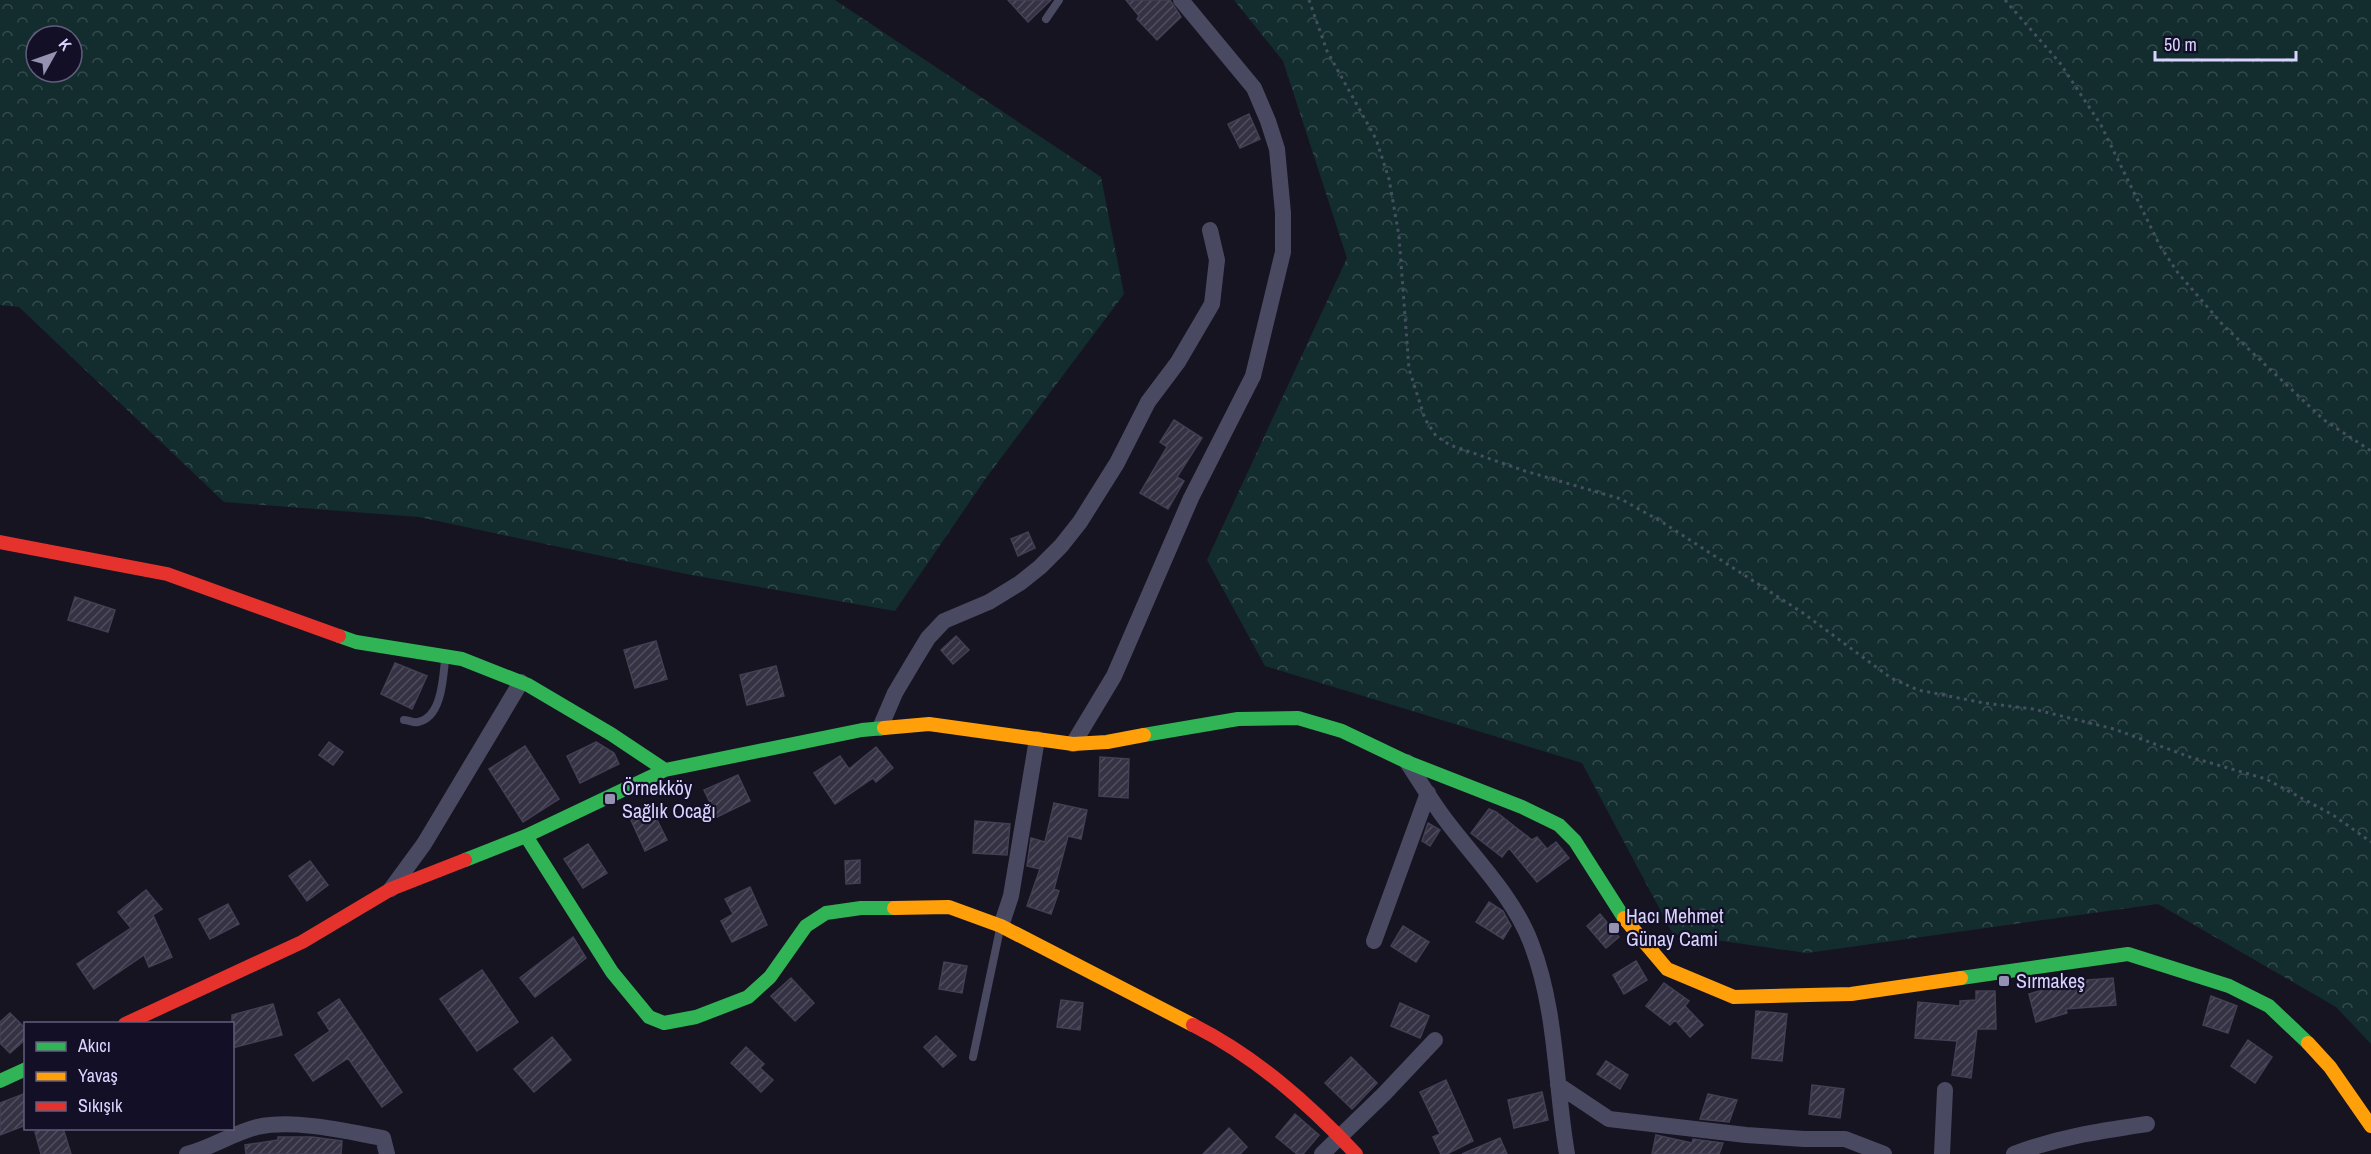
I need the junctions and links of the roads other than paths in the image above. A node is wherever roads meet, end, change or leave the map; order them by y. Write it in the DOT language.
graph roads {
  1 [pos="1059,0"];
  2 [pos="1181,0"];
  3 [pos="1046,19"];
  4 [pos="1209,230"];
  5 [pos="0,542"];
  6 [pos="446,656"];
  7 [pos="521,682"];
  8 [pos="404,720"];
  9 [pos="880,728"];
  10 [pos="1037,739"];
  11 [pos="1073,744"];
  12 [pos="1407,762"];
  13 [pos="664,770"];
  14 [pos="1428,793"];
  15 [pos="526,836"];
  16 [pos="391,889"];
  17 [pos="1001,926"];
  18 [pos="1374,941"];
  19 [pos="126,1022"];
  20 [pos="1435,1040"];
  21 [pos="973,1057"];
  22 [pos="24,1070"];
  23 [pos="0,1081"];
  24 [pos="1558,1085"];
  25 [pos="1945,1090"];
  26 [pos="2147,1124"];
  27 [pos="2371,1126"];
  28 [pos="1340,1137"];
  29 [pos="187,1154"];
  30 [pos="387,1154"];
  31 [pos="1322,1154"];
  32 [pos="1356,1154"];
  33 [pos="1567,1154"];
  34 [pos="1884,1154"];
  35 [pos="1942,1154"];
  36 [pos="2014,1154"];
  1 -- 3 [label="lane"];
  2 -- 11 [label="street"];
  4 -- 9 [label="street"];
  5 -- 6 [label="street"];
  6 -- 7 [label="street"];
  6 -- 8 [label="lane"];
  7 -- 13 [label="street"];
  7 -- 16 [label="street"];
  9 -- 10 [label="street"];
  9 -- 13 [label="street"];
  10 -- 11 [label="street"];
  10 -- 17 [label="street"];
  11 -- 12 [label="street"];
  12 -- 14 [label="street"];
  12 -- 27 [label="street"];
  13 -- 15 [label="street"];
  14 -- 18 [label="street"];
  14 -- 24 [label="street"];
  15 -- 16 [label="street"];
  15 -- 17 [label="street"];
  16 -- 19 [label="street"];
  17 -- 21 [label="lane"];
  17 -- 28 [label="street"];
  20 -- 28 [label="street"];
  22 -- 23 [label="street"];
  24 -- 33 [label="street"];
  24 -- 34 [label="street"];
  25 -- 35 [label="street"];
  26 -- 36 [label="street"];
  28 -- 31 [label="street"];
  28 -- 32 [label="street"];
  29 -- 30 [label="street"];
}
